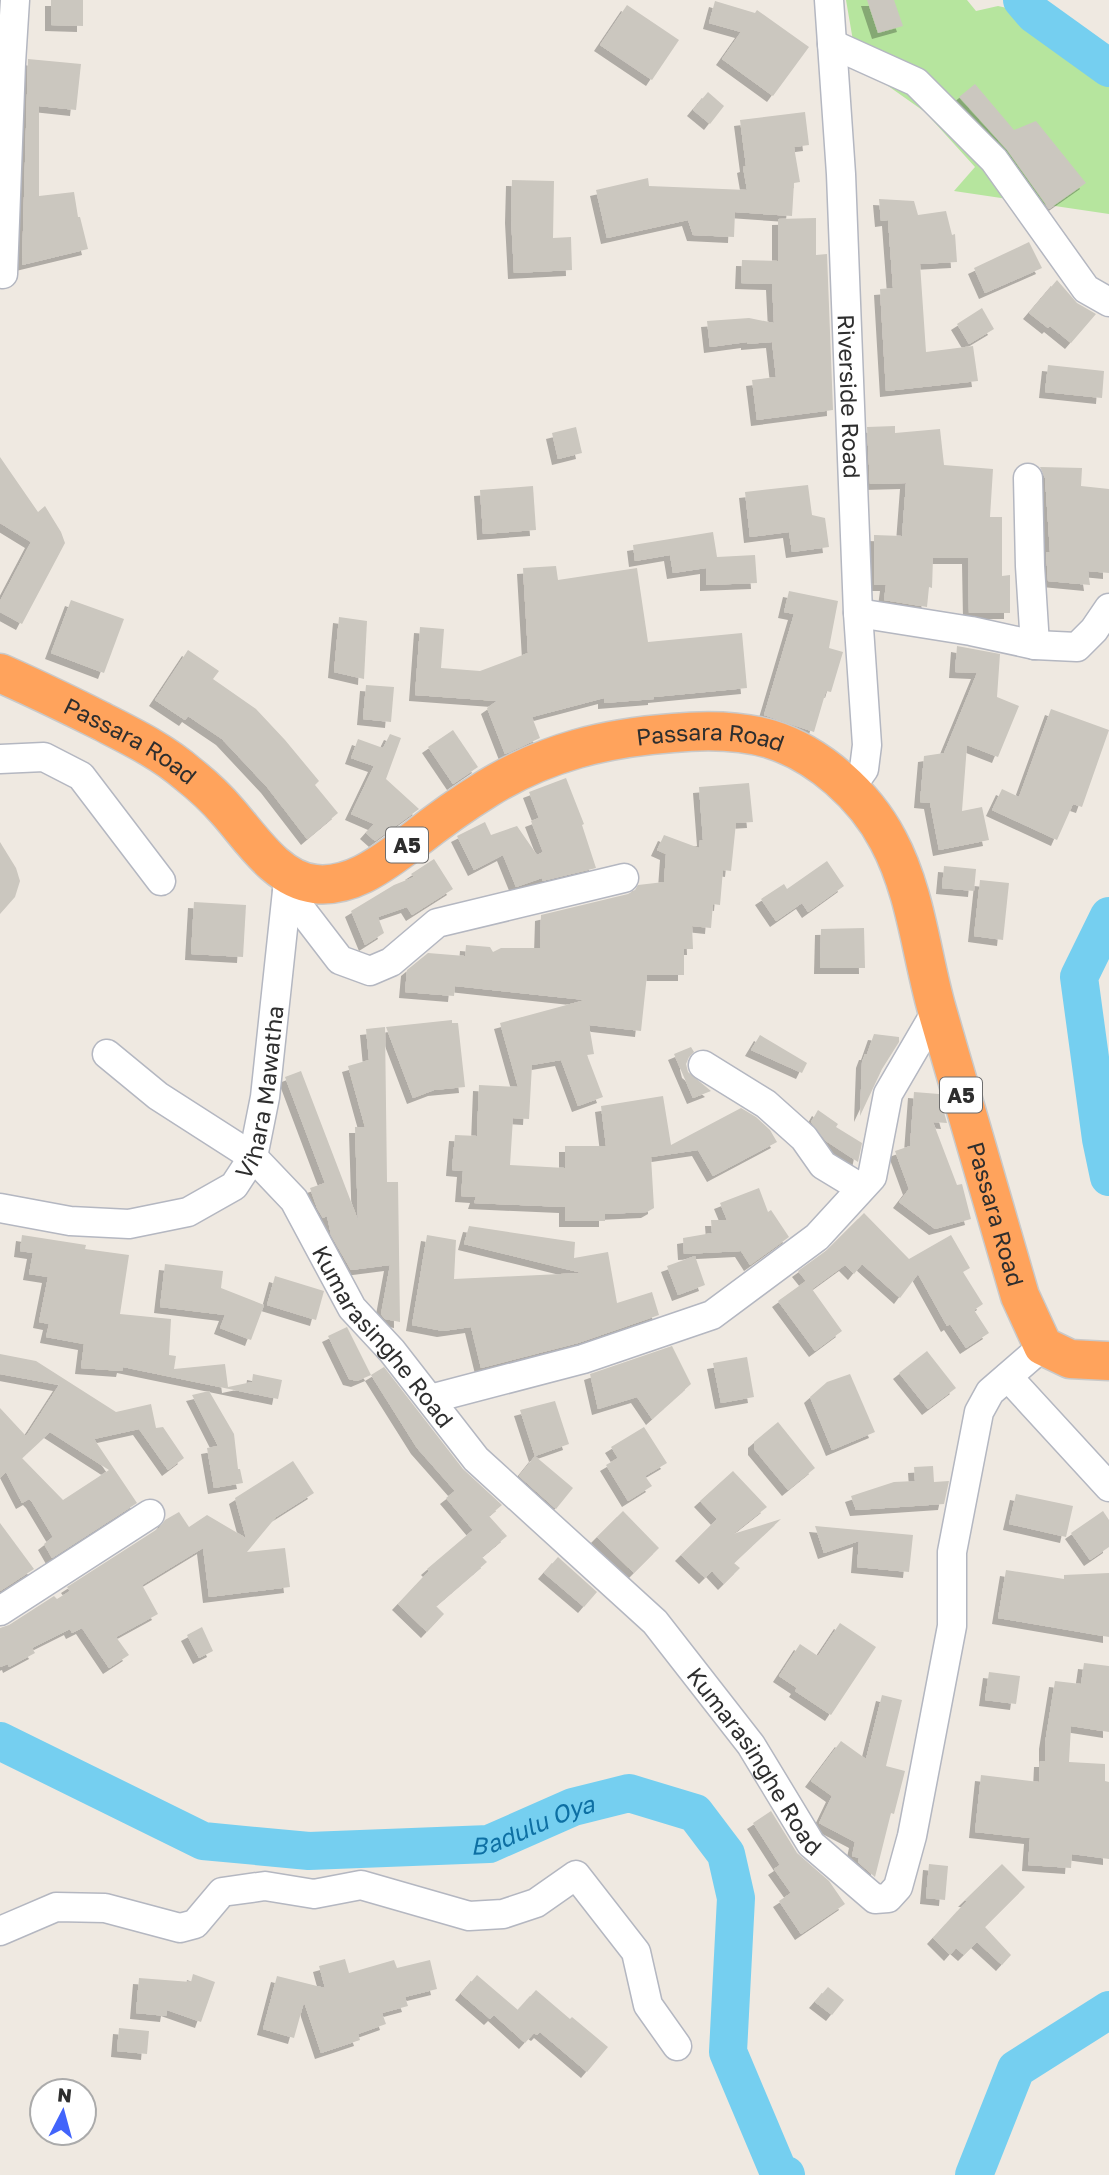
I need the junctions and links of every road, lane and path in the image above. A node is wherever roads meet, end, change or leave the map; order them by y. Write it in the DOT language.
graph roads {
  1 [pos="15,0"];
  2 [pos="829,0"];
  3 [pos="832,44"];
  4 [pos="4,274"];
  5 [pos="1109,302"];
  6 [pos="1028,478"];
  7 [pos="1109,608"];
  8 [pos="858,614"];
  9 [pos="1035,645"];
  10 [pos="0,673"];
  11 [pos="0,759"];
  12 [pos="849,790"];
  13 [pos="624,878"];
  14 [pos="161,881"];
  15 [pos="288,884"];
  16 [pos="937,1010"];
  17 [pos="107,1054"];
  18 [pos="703,1065"];
  19 [pos="253,1157"];
  20 [pos="862,1188"];
  21 [pos="0,1209"];
  22 [pos="1043,1346"];
  23 [pos="1107,1361"];
  24 [pos="1008,1377"];
  25 [pos="430,1399"];
  26 [pos="1109,1487"];
  27 [pos="150,1514"];
  28 [pos="0,1611"];
  29 [pos="0,1931"];
  30 [pos="677,2046"];
  1 -- 4 [label="street"];
  2 -- 3 [label="street, Riverside Road"];
  3 -- 5 [label="street"];
  3 -- 8 [label="street, Riverside Road"];
  6 -- 9 [label="street"];
  7 -- 9 [label="street"];
  8 -- 9 [label="street"];
  8 -- 12 [label="street, Riverside Road"];
  10 -- 15 [label="highway, Passara Road / A5"];
  11 -- 14 [label="street"];
  12 -- 15 [label="highway, Passara Road / A5"];
  12 -- 16 [label="highway, Passara Road / A5"];
  13 -- 15 [label="street"];
  15 -- 19 [label="street, Vihara Mawatha"];
  16 -- 20 [label="street"];
  16 -- 22 [label="highway, Passara Road / A5"];
  17 -- 19 [label="street, Kumarasinghe Road"];
  18 -- 20 [label="street"];
  19 -- 21 [label="street, Vihara Mawatha"];
  19 -- 25 [label="street, Kumarasinghe Road"];
  20 -- 25 [label="street"];
  22 -- 23 [label="highway"];
  22 -- 24 [label="street, Kumarasinghe Road"];
  24 -- 25 [label="street, Kumarasinghe Road"];
  24 -- 26 [label="street"];
  27 -- 28 [label="street"];
  29 -- 30 [label="street"];
}
